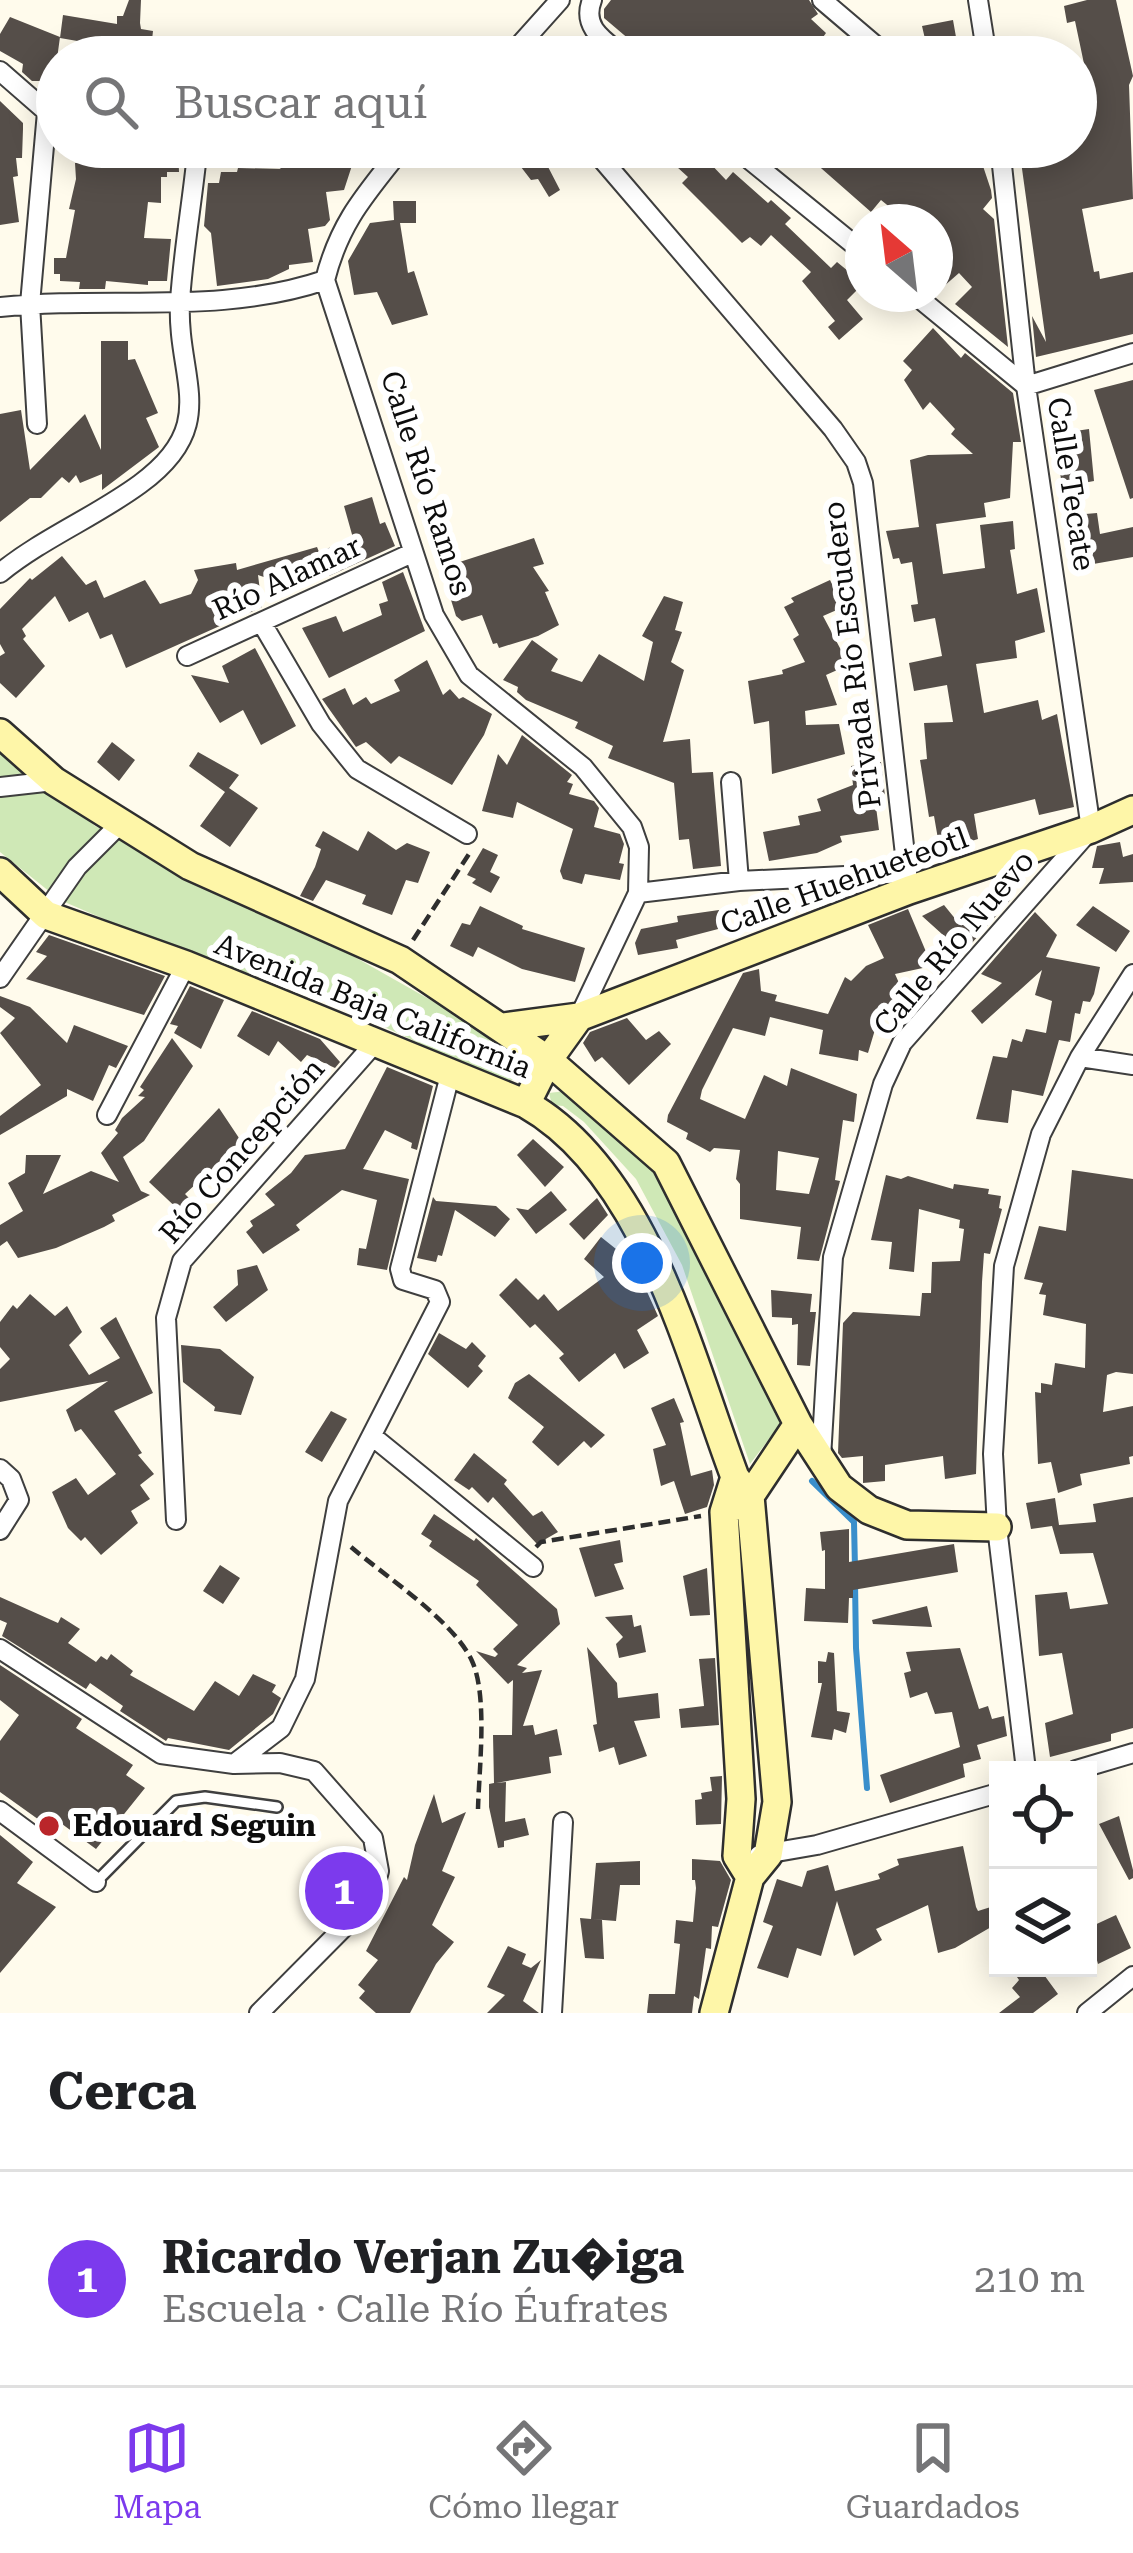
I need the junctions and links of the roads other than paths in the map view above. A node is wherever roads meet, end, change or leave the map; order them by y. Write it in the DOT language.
graph roads {
  1 [pos="560,0"];
  2 [pos="592,0"];
  3 [pos="822,0"];
  4 [pos="978,0"];
  5 [pos="528,36"];
  6 [pos="600,36"];
  7 [pos="864,36"];
  8 [pos="984,36"];
  9 [pos="0,71"];
  10 [pos="36,100"];
  11 [pos="46,168"];
  12 [pos="195,168"];
  13 [pos="386,168"];
  14 [pos="609,168"];
  15 [pos="760,168"];
  16 [pos="1001,168"];
  17 [pos="845,237"];
  18 [pos="325,280"];
  19 [pos="30,304"];
  20 [pos="180,305"];
  21 [pos="0,307"];
  22 [pos="936,312"];
  23 [pos="1133,353"];
  24 [pos="1026,386"];
  25 [pos="37,424"];
  26 [pos="412,554"];
  27 [pos="0,574"];
  28 [pos="263,625"];
  29 [pos="188,656"];
  30 [pos="0,734"];
  31 [pos="54,781"];
  32 [pos="731,782"];
  33 [pos="0,787"];
  34 [pos="1133,810"];
  35 [pos="121,824"];
  36 [pos="1090,829"];
  37 [pos="467,834"];
  38 [pos="0,872"];
  39 [pos="739,880"];
  40 [pos="908,882"];
  41 [pos="638,893"];
  42 [pos="46,915"];
  43 [pos="187,965"];
  44 [pos="1133,974"];
  45 [pos="0,978"];
  46 [pos="579,1017"];
  47 [pos="504,1027"];
  48 [pos="374,1044"];
  49 [pos="1080,1057"];
  50 [pos="548,1060"];
  51 [pos="1133,1065"];
  52 [pos="450,1075"];
  53 [pos="526,1104"];
  54 [pos="106,1114"];
  55 [pos="798,1424"];
  56 [pos="372,1436"];
  57 [pos="820,1458"];
  58 [pos="0,1469"];
  59 [pos="743,1487"];
  60 [pos="176,1520"];
  61 [pos="997,1527"];
  62 [pos="0,1530"];
  63 [pos="528,1563"];
  64 [pos="0,1648"];
  65 [pos="1133,1753"];
  66 [pos="1025,1761"];
  67 [pos="234,1764"];
  68 [pos="1097,1764"];
  69 [pos="989,1796"];
  70 [pos="277,1807"];
  71 [pos="0,1811"];
  72 [pos="563,1822"];
  73 [pos="752,1863"];
  74 [pos="96,1882"];
  75 [pos="1133,1976"];
  76 [pos="259,2013"];
  77 [pos="552,2013"];
  78 [pos="714,2013"];
  79 [pos="1087,2013"];
  1 -- 5 [label="street"];
  2 -- 6 [label="street"];
  3 -- 7 [label="street"];
  4 -- 8 [label="street"];
  9 -- 10 [label="street"];
  11 -- 19 [label="street"];
  12 -- 20 [label="street"];
  13 -- 18 [label="street"];
  14 -- 40 [label="street, Privada Río Escudero"];
  15 -- 17 [label="street"];
  16 -- 24 [label="street, Calle Tecate"];
  18 -- 20 [label="street"];
  18 -- 26 [label="street, Calle Río Ramos"];
  19 -- 20 [label="street"];
  19 -- 21 [label="street"];
  19 -- 25 [label="street"];
  20 -- 27 [label="street"];
  22 -- 24 [label="street"];
  23 -- 24 [label="street"];
  24 -- 36 [label="street, Calle Tecate"];
  26 -- 28 [label="street, Río Alamar"];
  26 -- 41 [label="street, Calle Río Ramos"];
  28 -- 29 [label="street, Río Alamar"];
  28 -- 37 [label="street"];
  30 -- 31 [label="street, Avenida Baja California"];
  31 -- 33 [label="street"];
  31 -- 35 [label="street, Avenida Baja California"];
  32 -- 39 [label="street"];
  34 -- 36 [label="street, Calle Huehueteotl"];
  35 -- 42 [label="street"];
  35 -- 47 [label="street, Avenida Baja California"];
  36 -- 40 [label="street, Calle Huehueteotl"];
  36 -- 57 [label="street, Calle Río Nuevo"];
  38 -- 42 [label="street, Avenida Baja California"];
  39 -- 40 [label="street"];
  39 -- 41 [label="street"];
  40 -- 46 [label="street, Calle Huehueteotl"];
  41 -- 46 [label="street, Calle Río Ramos"];
  42 -- 43 [label="street, Avenida Baja California"];
  42 -- 45 [label="street"];
  43 -- 48 [label="street, Avenida Baja California"];
  43 -- 54 [label="street"];
  44 -- 49 [label="street"];
  46 -- 47 [label="street, Calle Huehueteotl"];
  46 -- 50 [label="street, Calle Río Ramos"];
  47 -- 50 [label="street, Avenida Baja California"];
  48 -- 52 [label="street, Avenida Baja California"];
  48 -- 60 [label="street, Río Concepción"];
  49 -- 51 [label="street"];
  49 -- 61 [label="street"];
  50 -- 53 [label="street, Calle Río Ramos"];
  50 -- 55 [label="street, Avenida Baja California"];
  52 -- 53 [label="street, Avenida Baja California"];
  52 -- 56 [label="street"];
  53 -- 59 [label="street, Avenida Baja California"];
  55 -- 57 [label="street, Avenida Baja California"];
  55 -- 59 [label="street"];
  56 -- 63 [label="street"];
  56 -- 67 [label="street"];
  57 -- 61 [label="street, Avenida Baja California"];
  58 -- 62 [label="street"];
  59 -- 73 [label="street, Avenida Baja California"];
  59 -- 73 [label="street"];
  61 -- 66 [label="street"];
  64 -- 67 [label="street"];
  65 -- 68 [label="street"];
  67 -- 76 [label="street"];
  69 -- 73 [label="street"];
  70 -- 74 [label="lane"];
  71 -- 74 [label="street"];
  72 -- 77 [label="street"];
  73 -- 78 [label="street"];
  75 -- 79 [label="street"];
}
